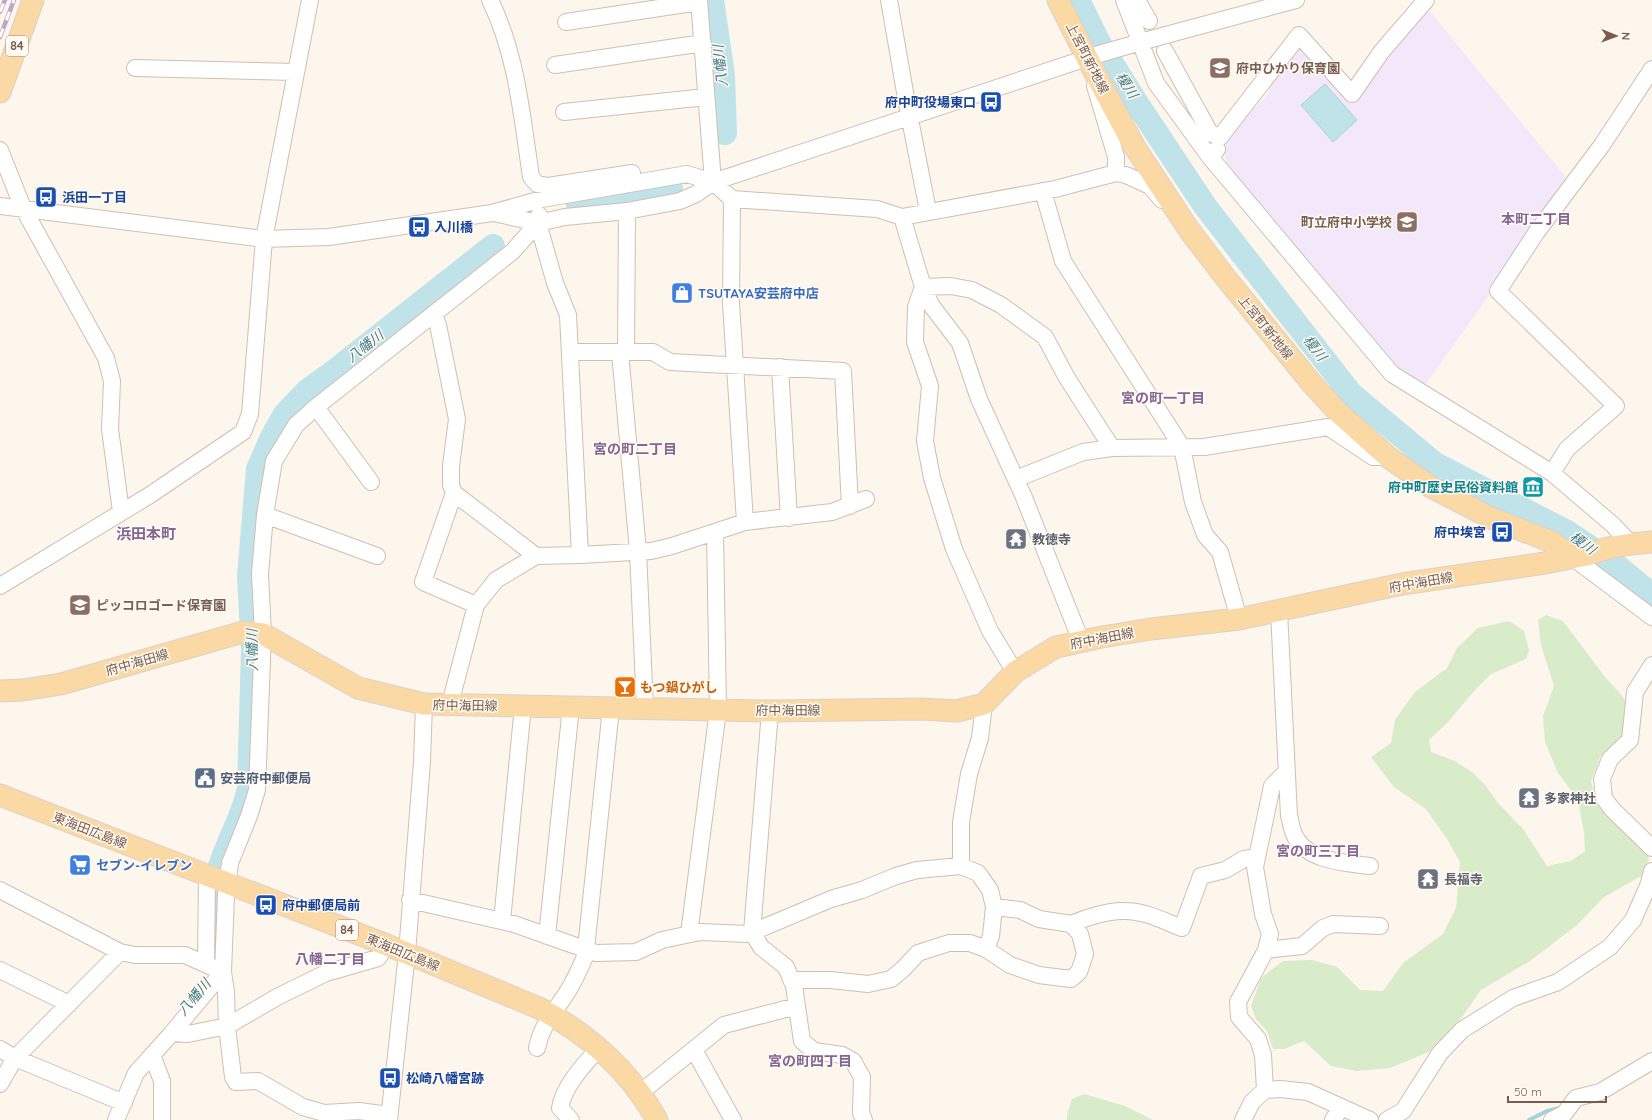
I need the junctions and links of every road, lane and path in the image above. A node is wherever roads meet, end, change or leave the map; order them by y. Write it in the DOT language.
graph roads {
  1 [pos="33,0"];
  2 [pos="310,0"];
  3 [pos="490,0"];
  4 [pos="889,0"];
  5 [pos="1058,0"];
  6 [pos="1124,0"];
  7 [pos="1137,0"];
  8 [pos="1296,0"];
  9 [pos="1426,0"];
  10 [pos="699,1"];
  11 [pos="1149,21"];
  12 [pos="566,22"];
  13 [pos="1140,42"];
  14 [pos="703,43"];
  15 [pos="1165,51"];
  16 [pos="1093,56"];
  17 [pos="555,65"];
  18 [pos="135,68"];
  19 [pos="1652,69"];
  20 [pos="296,72"];
  21 [pos="0,92"];
  22 [pos="706,97"];
  23 [pos="564,112"];
  24 [pos="909,117"];
  25 [pos="1220,137"];
  26 [pos="0,150"];
  27 [pos="1209,156"];
  28 [pos="1116,173"];
  29 [pos="713,182"];
  30 [pos="640,183"];
  31 [pos="1043,191"];
  32 [pos="732,199"];
  33 [pos="542,200"];
  34 [pos="0,206"];
  35 [pos="23,208"];
  36 [pos="627,210"];
  37 [pos="928,211"];
  38 [pos="492,213"];
  39 [pos="902,217"];
  40 [pos="538,223"];
  41 [pos="1189,230"];
  42 [pos="264,239"];
  43 [pos="923,287"];
  44 [pos="434,315"];
  45 [pos="571,352"];
  46 [pos="623,352"];
  47 [pos="735,365"];
  48 [pos="780,368"];
  49 [pos="316,407"];
  50 [pos="1182,447"];
  51 [pos="1112,448"];
  52 [pos="1388,457"];
  53 [pos="1552,473"];
  54 [pos="1016,479"];
  55 [pos="371,482"];
  56 [pos="454,493"];
  57 [pos="866,499"];
  58 [pos="850,506"];
  59 [pos="121,512"];
  60 [pos="266,515"];
  61 [pos="790,518"];
  62 [pos="745,522"];
  63 [pos="715,532"];
  64 [pos="1652,542"];
  65 [pos="1630,544"];
  66 [pos="638,552"];
  67 [pos="580,555"];
  68 [pos="377,556"];
  69 [pos="536,556"];
  70 [pos="1579,556"];
  71 [pos="0,586"];
  72 [pos="476,606"];
  73 [pos="1279,611"];
  74 [pos="1652,617"];
  75 [pos="1239,619"];
  76 [pos="263,634"];
  77 [pos="1081,642"];
  78 [pos="1652,666"];
  79 [pos="1015,672"];
  80 [pos="0,691"];
  81 [pos="424,704"];
  82 [pos="450,704"];
  83 [pos="984,704"];
  84 [pos="523,706"];
  85 [pos="571,707"];
  86 [pos="611,708"];
  87 [pos="645,709"];
  88 [pos="718,710"];
  89 [pos="770,711"];
  90 [pos="1287,771"];
  91 [pos="0,795"];
  92 [pos="1652,848"];
  93 [pos="1257,857"];
  94 [pos="961,866"];
  95 [pos="1370,866"];
  96 [pos="1652,871"];
  97 [pos="207,876"];
  98 [pos="228,884"];
  99 [pos="0,890"];
  100 [pos="410,900"];
  101 [pos="994,907"];
  102 [pos="502,921"];
  103 [pos="1071,924"];
  104 [pos="1380,926"];
  105 [pos="752,932"];
  106 [pos="689,934"];
  107 [pos="547,936"];
  108 [pos="387,945"];
  109 [pos="587,949"];
  110 [pos="986,949"];
  111 [pos="1266,950"];
  112 [pos="120,952"];
  113 [pos="407,953"];
  114 [pos="206,964"];
  115 [pos="0,970"];
  116 [pos="223,972"];
  117 [pos="791,980"];
  118 [pos="69,1004"];
  119 [pos="797,1006"];
  120 [pos="551,1014"];
  121 [pos="227,1026"];
  122 [pos="172,1033"];
  123 [pos="537,1048"];
  124 [pos="599,1048"];
  125 [pos="0,1049"];
  126 [pos="694,1050"];
  127 [pos="152,1055"];
  128 [pos="15,1058"];
  129 [pos="1652,1061"];
  130 [pos="0,1084"];
  131 [pos="1265,1090"];
  132 [pos="640,1094"];
  133 [pos="124,1103"];
  134 [pos="1337,1114"];
  135 [pos="389,1117"];
  136 [pos="116,1120"];
  137 [pos="162,1120"];
  138 [pos="571,1120"];
  139 [pos="657,1120"];
  140 [pos="733,1120"];
  141 [pos="864,1120"];
  142 [pos="1243,1120"];
  143 [pos="1370,1120"];
  144 [pos="1387,1120"];
  145 [pos="1552,1120"];
  1 -- 21 [label="main road, 84"];
  2 -- 20 [label="street"];
  3 -- 30 [label="street"];
  4 -- 24 [label="street"];
  5 -- 16 [label="main road, 上宮町新地線"];
  6 -- 13 [label="street"];
  7 -- 11 [label="street"];
  8 -- 13 [label="street, bridge"];
  9 -- 25 [label="street"];
  10 -- 12 [label="street"];
  10 -- 14 [label="street"];
  13 -- 16 [label="street"];
  13 -- 27 [label="street"];
  14 -- 17 [label="street"];
  14 -- 22 [label="street"];
  15 -- 25 [label="street"];
  16 -- 24 [label="street"];
  16 -- 28 [label="street"];
  16 -- 41 [label="main road, 上宮町新地線"];
  18 -- 20 [label="street"];
  19 -- 53 [label="street"];
  20 -- 42 [label="street"];
  22 -- 23 [label="street"];
  22 -- 29 [label="street"];
  24 -- 29 [label="street"];
  24 -- 37 [label="street"];
  25 -- 27 [label="street"];
  26 -- 35 [label="street"];
  27 -- 53 [label="street"];
  28 -- 31 [label="street"];
  28 -- 41 [label="street"];
  29 -- 30 [label="street"];
  29 -- 32 [label="street"];
  29 -- 36 [label="street"];
  30 -- 33 [label="street"];
  31 -- 37 [label="street"];
  31 -- 50 [label="street"];
  32 -- 39 [label="street"];
  32 -- 47 [label="street"];
  33 -- 38 [label="street"];
  33 -- 40 [label="street"];
  34 -- 35 [label="street"];
  35 -- 42 [label="street"];
  35 -- 59 [label="street"];
  36 -- 40 [label="street"];
  36 -- 46 [label="street"];
  37 -- 39 [label="street"];
  38 -- 40 [label="street"];
  38 -- 42 [label="street"];
  39 -- 43 [label="street"];
  40 -- 44 [label="street"];
  40 -- 45 [label="street"];
  41 -- 52 [label="main road, 上宮町新地線"];
  42 -- 59 [label="street"];
  43 -- 51 [label="street"];
  43 -- 54 [label="street"];
  43 -- 79 [label="street"];
  44 -- 49 [label="street"];
  44 -- 56 [label="street"];
  45 -- 46 [label="street"];
  45 -- 67 [label="street"];
  46 -- 47 [label="street"];
  46 -- 66 [label="street"];
  47 -- 48 [label="street"];
  47 -- 62 [label="street"];
  48 -- 58 [label="street"];
  48 -- 61 [label="street"];
  49 -- 55 [label="street"];
  49 -- 60 [label="street"];
  50 -- 51 [label="street"];
  50 -- 52 [label="street"];
  50 -- 75 [label="street"];
  51 -- 54 [label="street"];
  52 -- 70 [label="main road, 上宮町新地線"];
  53 -- 65 [label="street"];
  54 -- 77 [label="street"];
  56 -- 69 [label="street"];
  56 -- 72 [label="street"];
  57 -- 58 [label="street"];
  58 -- 61 [label="street"];
  59 -- 71 [label="street"];
  60 -- 68 [label="street"];
  60 -- 76 [label="street"];
  61 -- 62 [label="street"];
  62 -- 63 [label="street"];
  63 -- 66 [label="street"];
  63 -- 88 [label="street"];
  64 -- 65 [label="main road, 府中海田線"];
  65 -- 70 [label="main road, 府中海田線"];
  66 -- 67 [label="street"];
  66 -- 87 [label="street"];
  67 -- 69 [label="street"];
  69 -- 72 [label="street"];
  70 -- 73 [label="main road, 府中海田線"];
  70 -- 74 [label="street"];
  72 -- 82 [label="street"];
  73 -- 75 [label="main road, 府中海田線"];
  73 -- 90 [label="street"];
  75 -- 77 [label="main road, 府中海田線"];
  76 -- 80 [label="main road, 府中海田線"];
  76 -- 81 [label="main road, 府中海田線"];
  76 -- 98 [label="street"];
  77 -- 79 [label="main road, 府中海田線"];
  78 -- 92 [label="street"];
  79 -- 83 [label="main road, 府中海田線"];
  81 -- 82 [label="main road, 府中海田線"];
  81 -- 100 [label="street"];
  82 -- 84 [label="main road, 府中海田線"];
  83 -- 89 [label="main road, 府中海田線"];
  83 -- 94 [label="street"];
  84 -- 85 [label="main road, 府中海田線"];
  84 -- 102 [label="street"];
  85 -- 86 [label="main road, 府中海田線"];
  85 -- 107 [label="street"];
  86 -- 87 [label="main road, 府中海田線"];
  86 -- 109 [label="street"];
  87 -- 88 [label="main road, 府中海田線"];
  88 -- 89 [label="main road, 府中海田線"];
  88 -- 106 [label="street"];
  89 -- 105 [label="street"];
  90 -- 93 [label="street"];
  90 -- 95 [label="street"];
  91 -- 97 [label="main road, 東海田広島線 / 84"];
  93 -- 103 [label="street"];
  93 -- 111 [label="street"];
  94 -- 101 [label="street"];
  94 -- 105 [label="street"];
  96 -- 144 [label="street"];
  97 -- 98 [label="main road, 東海田広島線 / 84"];
  97 -- 114 [label="street"];
  98 -- 108 [label="main road, 東海田広島線 / 84"];
  98 -- 116 [label="street"];
  99 -- 112 [label="street"];
  100 -- 102 [label="street"];
  100 -- 113 [label="street"];
  101 -- 103 [label="street"];
  101 -- 110 [label="street"];
  102 -- 107 [label="street"];
  103 -- 110 [label="street"];
  104 -- 111 [label="street"];
  105 -- 106 [label="street"];
  105 -- 117 [label="street"];
  106 -- 109 [label="street"];
  107 -- 109 [label="street"];
  108 -- 113 [label="main road, 東海田広島線 / 84"];
  108 -- 121 [label="street"];
  109 -- 120 [label="street"];
  110 -- 117 [label="street"];
  111 -- 131 [label="street"];
  112 -- 114 [label="street"];
  112 -- 118 [label="street"];
  113 -- 120 [label="main road, 東海田広島線 / 84"];
  113 -- 135 [label="street"];
  114 -- 116 [label="street"];
  115 -- 118 [label="street"];
  116 -- 121 [label="street"];
  116 -- 122 [label="street"];
  117 -- 119 [label="street"];
  118 -- 128 [label="street"];
  119 -- 126 [label="street"];
  119 -- 141 [label="street"];
  120 -- 123 [label="street"];
  120 -- 124 [label="main road, 東海田広島線 / 84"];
  121 -- 122 [label="street"];
  121 -- 135 [label="street"];
  122 -- 127 [label="street"];
  124 -- 132 [label="main road, 東海田広島線 / 84"];
  124 -- 138 [label="street"];
  125 -- 128 [label="street"];
  126 -- 132 [label="street"];
  126 -- 140 [label="street"];
  127 -- 133 [label="street"];
  127 -- 137 [label="street"];
  128 -- 130 [label="street"];
  128 -- 133 [label="street"];
  129 -- 145 [label="street"];
  131 -- 134 [label="street"];
  131 -- 142 [label="street"];
  132 -- 139 [label="main road, 東海田広島線 / 84"];
  133 -- 136 [label="street"];
  134 -- 143 [label="street"];
}
